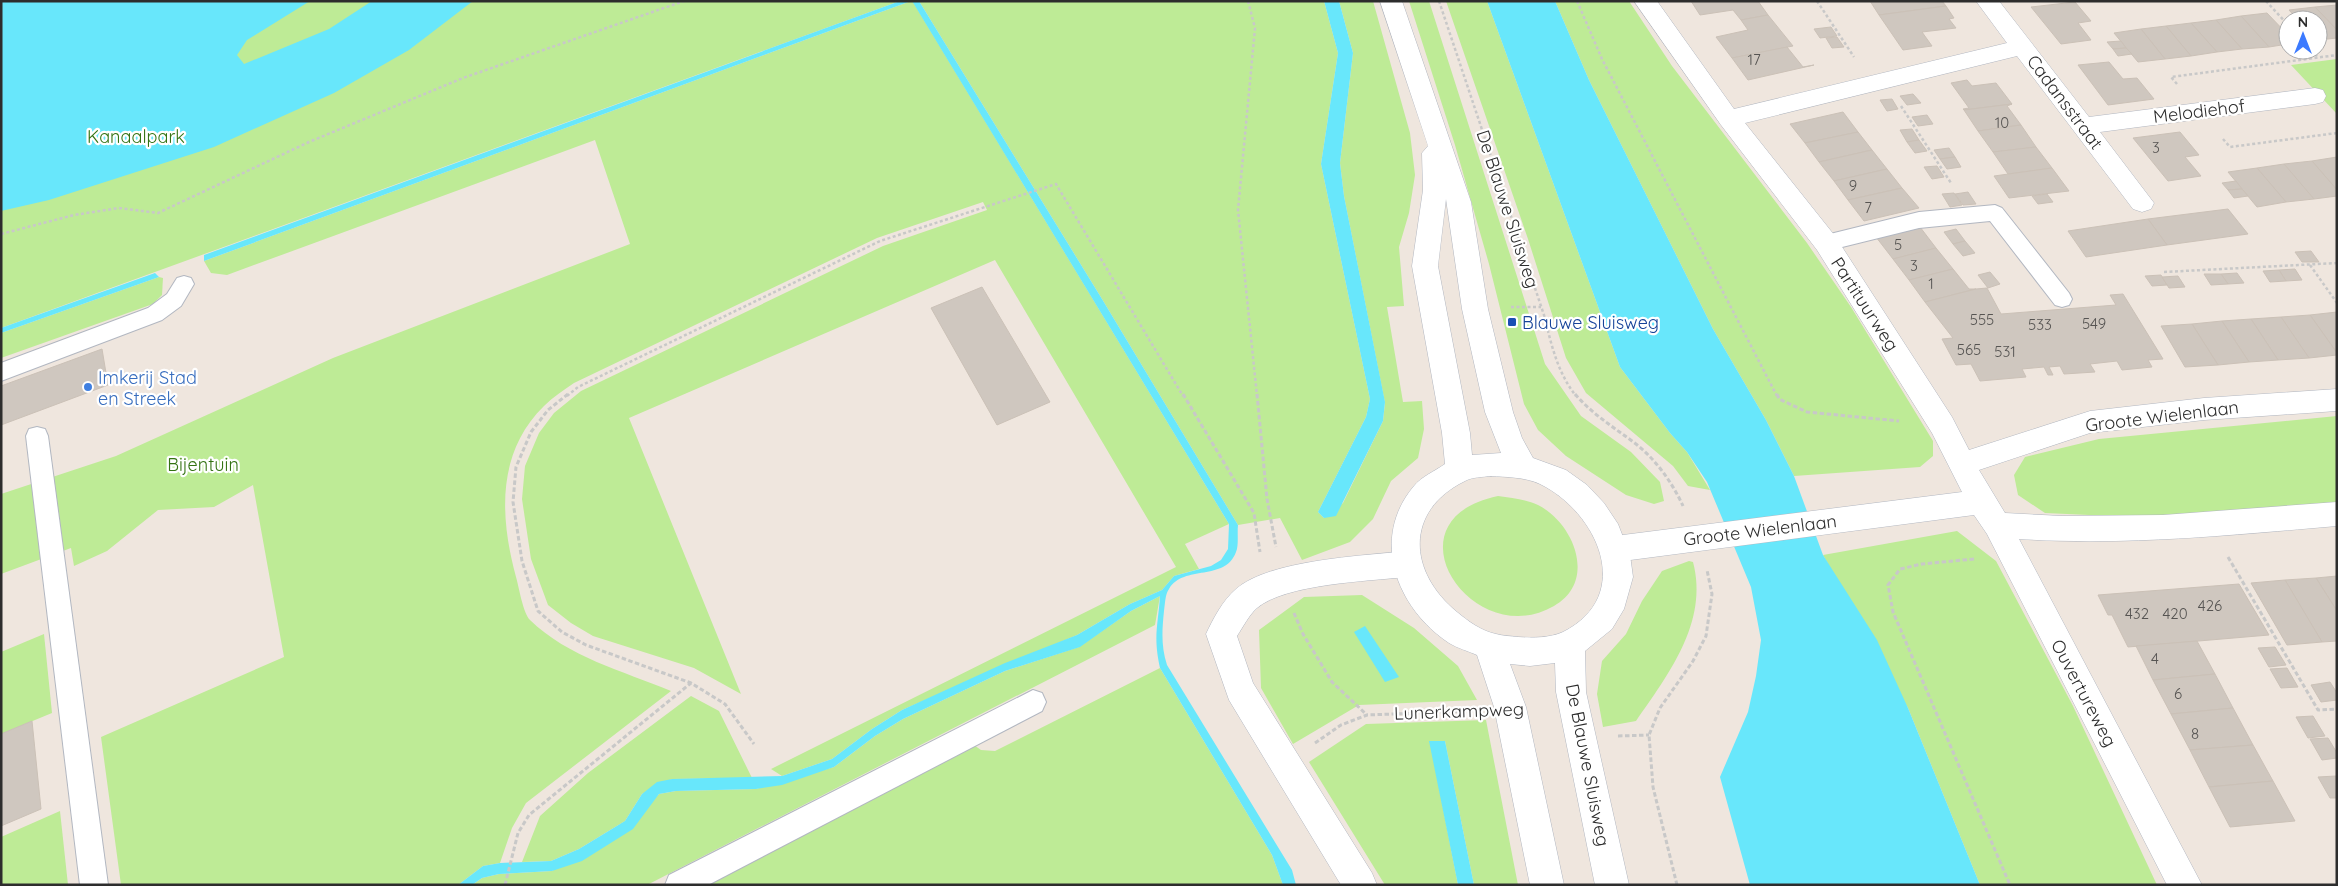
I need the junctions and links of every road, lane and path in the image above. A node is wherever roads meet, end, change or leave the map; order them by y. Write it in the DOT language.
graph roads {
  1 [pos="684,1"];
  2 [pos="1248,1"];
  3 [pos="1391,1"];
  4 [pos="1439,1"];
  5 [pos="1577,1"];
  6 [pos="1645,1"];
  7 [pos="1817,1"];
  8 [pos="1987,1"];
  9 [pos="2266,1"];
  10 [pos="2278,14"];
  11 [pos="2022,47"];
  12 [pos="2303,60"];
  13 [pos="1878,82"];
  14 [pos="2316,96"];
  15 [pos="2200,111"];
  16 [pos="1729,119"];
  17 [pos="2083,126"];
  18 [pos="1433,130"];
  19 [pos="2337,133"];
  20 [pos="1951,183"];
  21 [pos="2142,203"];
  22 [pos="1,234"];
  23 [pos="1826,243"];
  24 [pos="2337,263"];
  25 [pos="2310,264"];
  26 [pos="2164,272"];
  27 [pos="184,284"];
  28 [pos="2062,298"];
  29 [pos="2337,302"];
  30 [pos="1,372"];
  31 [pos="2337,400"];
  32 [pos="1942,425"];
  33 [pos="37,436"];
  34 [pos="1962,464"];
  35 [pos="1524,467"];
  36 [pos="1459,470"];
  37 [pos="1989,514"];
  38 [pos="2337,514"];
  39 [pos="2210,524"];
  40 [pos="1703,537"];
  41 [pos="1615,549"];
  42 [pos="2013,554"];
  43 [pos="1406,564"];
  44 [pos="1274,585"];
  45 [pos="1570,644"];
  46 [pos="1489,647"];
  47 [pos="691,683"];
  48 [pos="1034,702"];
  49 [pos="1510,709"];
  50 [pos="2337,709"];
  51 [pos="1367,715"];
  52 [pos="1648,735"];
  53 [pos="1580,738"];
  54 [pos="754,744"];
  55 [pos="1286,764"];
  56 [pos="506,883"];
  57 [pos="94,885"];
  58 [pos="679,885"];
  59 [pos="1360,885"];
  60 [pos="1547,885"];
  61 [pos="1612,885"];
  62 [pos="1677,885"];
  63 [pos="2010,885"];
  64 [pos="2185,885"];
  1 -- 22 [label="path"];
  2 -- 44 [label="path"];
  3 -- 18 [label="street"];
  4 -- 40 [label="path, De Blauwe Sluisweg"];
  5 -- 32 [label="path"];
  6 -- 16 [label="street, Partituurweg"];
  7 -- 13 [label="path"];
  8 -- 11 [label="street, Cadansstraat"];
  9 -- 10 [label="path"];
  11 -- 13 [label="street"];
  11 -- 17 [label="street, Cadansstraat"];
  12 -- 15 [label="path"];
  13 -- 16 [label="street"];
  13 -- 20 [label="path"];
  14 -- 15 [label="street, Melodiehof"];
  15 -- 17 [label="street, Melodiehof"];
  15 -- 19 [label="path"];
  16 -- 23 [label="street, Partituurweg"];
  17 -- 21 [label="street, Cadansstraat"];
  18 -- 35 [label="street"];
  18 -- 36 [label="street"];
  23 -- 28 [label="lane"];
  23 -- 32 [label="street, Partituurweg"];
  24 -- 25 [label="path"];
  25 -- 26 [label="path"];
  25 -- 29 [label="path"];
  27 -- 30 [label="lane"];
  31 -- 34 [label="street, Groote Wielenlaan"];
  32 -- 34 [label="street, Partituurweg"];
  33 -- 57 [label="lane"];
  34 -- 37 [label="street, Partituurweg"];
  35 -- 36 [label="street"];
  35 -- 41 [label="street"];
  36 -- 43 [label="street"];
  37 -- 39 [label="street"];
  37 -- 40 [label="street, Groote Wielenlaan"];
  37 -- 42 [label="street, Ouvertureweg"];
  38 -- 39 [label="street"];
  39 -- 50 [label="path"];
  40 -- 41 [label="street, Groote Wielenlaan"];
  40 -- 52 [label="path, De Blauwe Sluisweg"];
  41 -- 45 [label="street"];
  42 -- 63 [label="path"];
  42 -- 64 [label="street, Ouvertureweg"];
  43 -- 44 [label="street"];
  43 -- 46 [label="street"];
  44 -- 47 [label="path"];
  44 -- 51 [label="path"];
  44 -- 55 [label="street"];
  45 -- 46 [label="street"];
  45 -- 53 [label="street, De Blauwe Sluisweg"];
  46 -- 49 [label="street"];
  47 -- 54 [label="path"];
  47 -- 56 [label="path"];
  48 -- 58 [label="lane"];
  49 -- 51 [label="path, Lunerkampweg"];
  49 -- 60 [label="street"];
  51 -- 55 [label="path, Lunerkampweg"];
  52 -- 53 [label="path"];
  52 -- 62 [label="path, De Blauwe Sluisweg"];
  53 -- 61 [label="street, De Blauwe Sluisweg"];
  55 -- 59 [label="street"];
}
